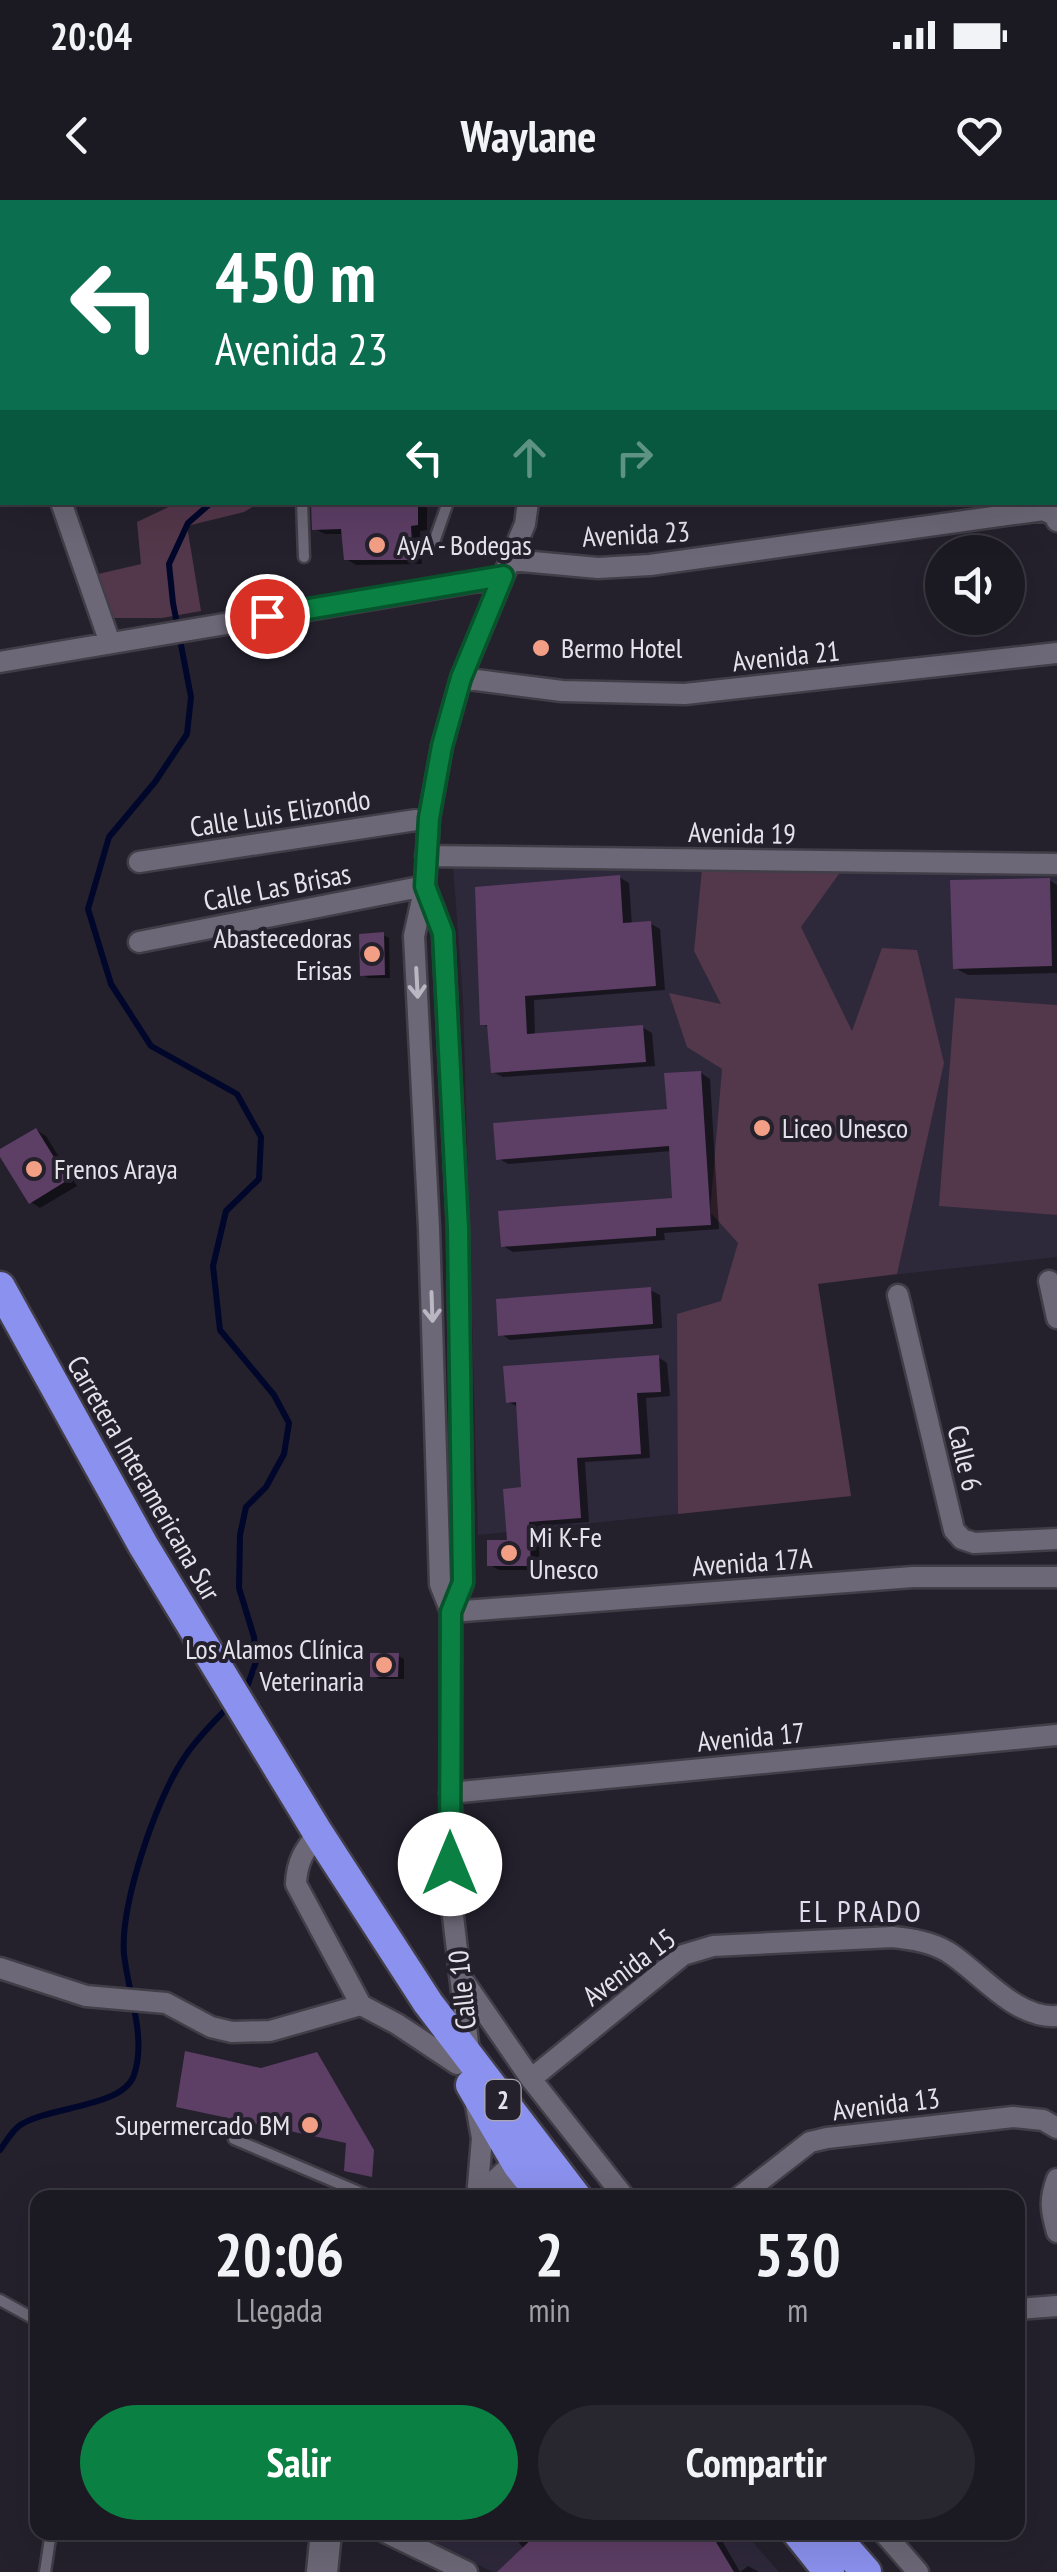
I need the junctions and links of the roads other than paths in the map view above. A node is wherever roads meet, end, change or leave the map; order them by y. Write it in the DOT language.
graph roads {
  1 [pos="62,505"];
  2 [pos="302,505"];
  3 [pos="447,505"];
  4 [pos="528,505"];
  5 [pos="1057,520"];
  6 [pos="434,542"];
  7 [pos="304,557"];
  8 [pos="507,568"];
  9 [pos="110,643"];
  10 [pos="1057,653"];
  11 [pos="0,662"];
  12 [pos="461,678"];
  13 [pos="429,818"];
  14 [pos="426,856"];
  15 [pos="140,862"];
  16 [pos="1057,864"];
  17 [pos="425,886"];
  18 [pos="139,942"];
  19 [pos="1049,1281"];
  20 [pos="0,1287"];
  21 [pos="898,1295"];
  22 [pos="1057,1318"];
  23 [pos="1057,1540"];
  24 [pos="1057,1577"];
  25 [pos="451,1612"];
  26 [pos="1057,1735"];
  27 [pos="450,1793"];
  28 [pos="318,1834"];
  29 [pos="0,1968"];
  30 [pos="462,1978"];
  31 [pos="361,2005"];
  32 [pos="1057,2016"];
  33 [pos="466,2069"];
  34 [pos="531,2079"];
  35 [pos="1057,2128"];
  36 [pos="234,2138"];
  37 [pos="529,2156"];
  38 [pos="1057,2179"];
  39 [pos="354,2190"];
  40 [pos="480,2190"];
  41 [pos="489,2190"];
  42 [pos="541,2190"];
  43 [pos="568,2190"];
  44 [pos="619,2190"];
  45 [pos="748,2190"];
  46 [pos="1057,2232"];
  47 [pos="0,2300"];
  48 [pos="1057,2306"];
  49 [pos="1025,2308"];
  50 [pos="30,2317"];
  51 [pos="49,2540"];
  52 [pos="325,2540"];
  53 [pos="402,2540"];
  54 [pos="803,2540"];
  55 [pos="838,2540"];
  56 [pos="890,2540"];
  57 [pos="45,2572"];
  58 [pos="322,2572"];
  59 [pos="467,2572"];
  60 [pos="829,2572"];
  61 [pos="866,2572"];
  62 [pos="918,2572"];
  1 -- 9 [label="street"];
  2 -- 7 [label="lane"];
  3 -- 6 [label="lane"];
  4 -- 8 [label="street, Calle 10"];
  5 -- 8 [label="street, Avenida 23"];
  8 -- 9 [label="street, Avenida 23"];
  8 -- 12 [label="street, Calle 10"];
  9 -- 11 [label="street, Avenida 23"];
  10 -- 12 [label="street, Avenida 21"];
  12 -- 13 [label="street, Calle 10"];
  13 -- 14 [label="street, Calle 10"];
  13 -- 15 [label="street, Calle Luis Elizondo"];
  14 -- 16 [label="street, Avenida 19"];
  14 -- 17 [label="street, Calle 10"];
  17 -- 18 [label="street, Calle Las Brisas"];
  17 -- 25 [label="street, Calle 10"];
  19 -- 22 [label="street"];
  20 -- 28 [label="highway, Carretera Interamericana Sur / 2"];
  21 -- 23 [label="street, Calle 6"];
  24 -- 25 [label="street, Avenida 17A"];
  25 -- 27 [label="street, Calle 10"];
  26 -- 27 [label="street, Avenida 17"];
  27 -- 30 [label="street, Calle 10"];
  28 -- 31 [label="street"];
  28 -- 33 [label="highway, Carretera Interamericana Sur / 2"];
  29 -- 31 [label="street"];
  30 -- 33 [label="street, Calle 10"];
  30 -- 34 [label="street"];
  31 -- 33 [label="street"];
  32 -- 34 [label="street, Avenida 15"];
  33 -- 37 [label="highway, Carretera Interamericana Sur / 2"];
  33 -- 40 [label="street, Calle 10"];
  34 -- 44 [label="street"];
  35 -- 45 [label="street, Avenida 13"];
  36 -- 39 [label="lane"];
  37 -- 41 [label="street"];
  37 -- 42 [label="highway, Carretera Interamericana Sur / 2"];
  37 -- 43 [label="highway, Carretera Interamericana Sur / 2"];
  38 -- 46 [label="street"];
  47 -- 50 [label="lane"];
  48 -- 49 [label="street"];
  51 -- 57 [label="lane"];
  52 -- 58 [label="street"];
  53 -- 59 [label="street"];
  54 -- 60 [label="highway"];
  55 -- 61 [label="highway"];
  56 -- 62 [label="street"];
}
